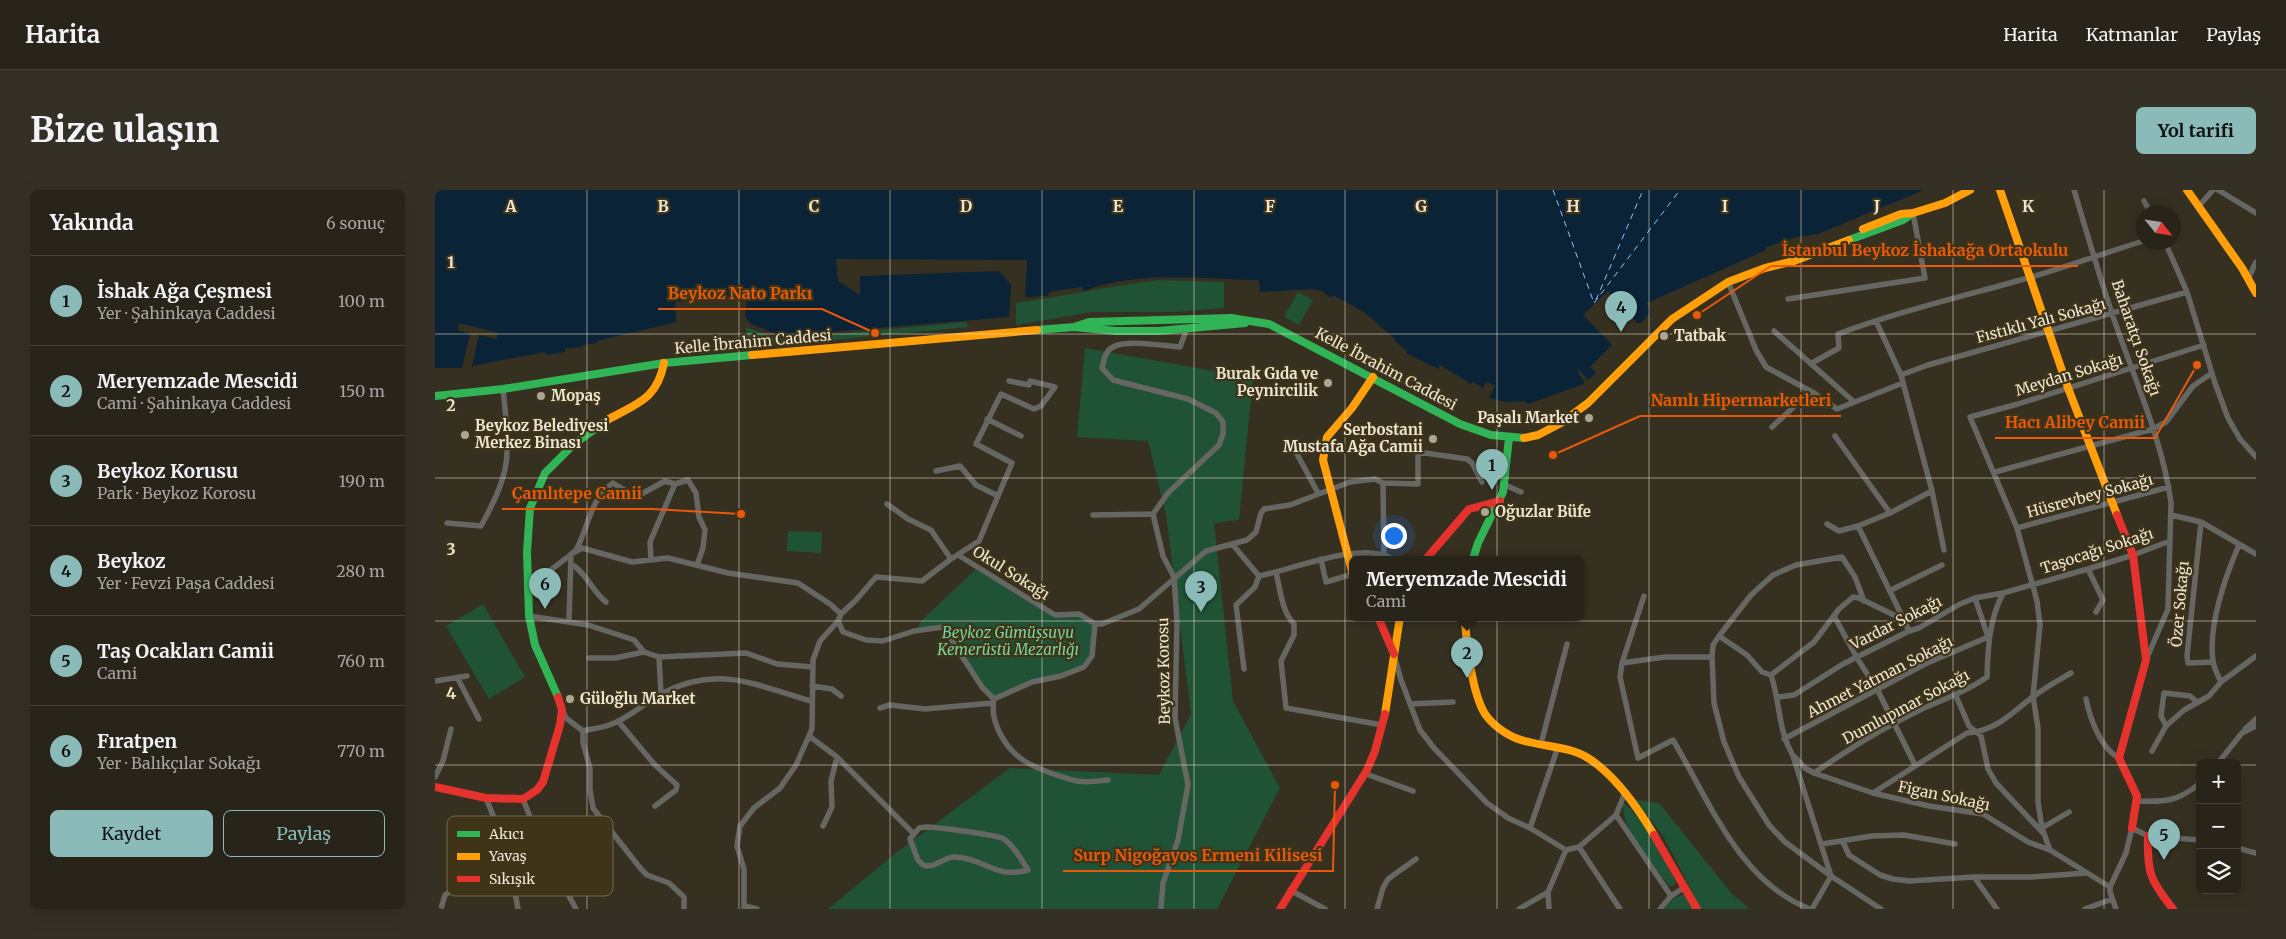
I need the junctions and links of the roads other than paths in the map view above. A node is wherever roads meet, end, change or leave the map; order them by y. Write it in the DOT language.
graph roads {
  1 [pos="1970,190"];
  2 [pos="2000,190"];
  3 [pos="2074,190"];
  4 [pos="2187,190"];
  5 [pos="2213,190"];
  6 [pos="2218,190"];
  7 [pos="2144,201"];
  8 [pos="2146,205"];
  9 [pos="2199,206"];
  10 [pos="1913,213"];
  11 [pos="2256,213"];
  12 [pos="2136,243"];
  13 [pos="2169,250"];
  14 [pos="2094,256"];
  15 [pos="2256,262"];
  16 [pos="2030,278"];
  17 [pos="2248,280"];
  18 [pos="1728,282"];
  19 [pos="2187,292"];
  20 [pos="2256,293"];
  21 [pos="1788,299"];
  22 [pos="2112,314"];
  23 [pos="1876,321"];
  24 [pos="1251,322"];
  25 [pos="1074,327"];
  26 [pos="1186,331"];
  27 [pos="1774,331"];
  28 [pos="2049,332"];
  29 [pos="2204,344"];
  30 [pos="664,363"];
  31 [pos="1812,363"];
  32 [pos="2131,368"];
  33 [pos="2212,373"];
  34 [pos="1901,374"];
  35 [pos="1373,377"];
  36 [pos="1009,381"];
  37 [pos="1903,383"];
  38 [pos="2068,388"];
  39 [pos="503,389"];
  40 [pos="1814,393"];
  41 [pos="435,396"];
  42 [pos="1853,401"];
  43 [pos="987,419"];
  44 [pos="1772,427"];
  45 [pos="2153,430"];
  46 [pos="1021,436"];
  47 [pos="1835,436"];
  48 [pos="1509,438"];
  49 [pos="1291,443"];
  50 [pos="2091,447"];
  51 [pos="2256,457"];
  52 [pos="936,471"];
  53 [pos="1995,472"];
  54 [pos="1481,482"];
  55 [pos="1383,483"];
  56 [pos="675,484"];
  57 [pos="1505,485"];
  58 [pos="2169,487"];
  59 [pos="1331,488"];
  60 [pos="1932,491"];
  61 [pos="1521,492"];
  62 [pos="1317,493"];
  63 [pos="998,496"];
  64 [pos="1500,501"];
  65 [pos="2113,502"];
  66 [pos="887,504"];
  67 [pos="1153,514"];
  68 [pos="1890,514"];
  69 [pos="1093,515"];
  70 [pos="2171,515"];
  71 [pos="2201,522"];
  72 [pos="447,523"];
  73 [pos="1827,524"];
  74 [pos="1858,526"];
  75 [pos="2017,528"];
  76 [pos="2170,541"];
  77 [pos="1233,545"];
  78 [pos="2239,545"];
  79 [pos="1944,550"];
  80 [pos="573,553"];
  81 [pos="1347,554"];
  82 [pos="2256,554"];
  83 [pos="958,555"];
  84 [pos="2133,555"];
  85 [pos="1384,556"];
  86 [pos="1429,556"];
  87 [pos="1474,556"];
  88 [pos="951,559"];
  89 [pos="1321,559"];
  90 [pos="651,560"];
  91 [pos="1349,561"];
  92 [pos="571,564"];
  93 [pos="697,565"];
  94 [pos="1942,565"];
  95 [pos="2088,569"];
  96 [pos="1277,573"];
  97 [pos="1259,576"];
  98 [pos="1349,576"];
  99 [pos="1174,577"];
  100 [pos="2032,585"];
  101 [pos="528,588"];
  102 [pos="1891,590"];
  103 [pos="2003,593"];
  104 [pos="1643,596"];
  105 [pos="1975,598"];
  106 [pos="1864,601"];
  107 [pos="605,602"];
  108 [pos="2096,612"];
  109 [pos="841,614"];
  110 [pos="529,616"];
  111 [pos="1834,616"];
  112 [pos="1904,620"];
  113 [pos="838,621"];
  114 [pos="1379,621"];
  115 [pos="1399,621"];
  116 [pos="1466,621"];
  117 [pos="569,622"];
  118 [pos="1095,624"];
  119 [pos="1909,631"];
  120 [pos="1719,636"];
  121 [pos="1988,638"];
  122 [pos="1567,644"];
  123 [pos="643,652"];
  124 [pos="1395,656"];
  125 [pos="2256,656"];
  126 [pos="659,657"];
  127 [pos="1712,657"];
  128 [pos="589,658"];
  129 [pos="1857,658"];
  130 [pos="2146,660"];
  131 [pos="2213,662"];
  132 [pos="1622,663"];
  133 [pos="813,667"];
  134 [pos="1244,669"];
  135 [pos="2071,673"];
  136 [pos="1771,675"];
  137 [pos="467,676"];
  138 [pos="457,679"];
  139 [pos="435,682"];
  140 [pos="2221,682"];
  141 [pos="812,686"];
  142 [pos="1877,691"];
  143 [pos="661,694"];
  144 [pos="841,696"];
  145 [pos="1956,696"];
  146 [pos="2033,696"];
  147 [pos="1778,697"];
  148 [pos="2086,699"];
  149 [pos="811,701"];
  150 [pos="994,701"];
  151 [pos="1453,702"];
  152 [pos="2197,702"];
  153 [pos="1410,704"];
  154 [pos="880,708"];
  155 [pos="562,710"];
  156 [pos="479,719"];
  157 [pos="2256,719"];
  158 [pos="618,721"];
  159 [pos="1382,725"];
  160 [pos="1893,725"];
  161 [pos="2166,726"];
  162 [pos="2256,726"];
  163 [pos="451,729"];
  164 [pos="583,731"];
  165 [pos="1978,732"];
  166 [pos="2242,733"];
  167 [pos="809,736"];
  168 [pos="1784,739"];
  169 [pos="1541,744"];
  170 [pos="1558,746"];
  171 [pos="2152,752"];
  172 [pos="1793,756"];
  173 [pos="837,757"];
  174 [pos="2119,758"];
  175 [pos="2221,759"];
  176 [pos="1915,765"];
  177 [pos="1814,773"];
  178 [pos="1366,774"];
  179 [pos="435,776"];
  180 [pos="1108,780"];
  181 [pos="2196,786"];
  182 [pos="435,787"];
  183 [pos="1413,791"];
  184 [pos="1873,793"];
  185 [pos="1624,795"];
  186 [pos="486,798"];
  187 [pos="523,799"];
  188 [pos="2137,801"];
  189 [pos="655,806"];
  190 [pos="2069,812"];
  191 [pos="1616,815"];
  192 [pos="493,816"];
  193 [pos="530,816"];
  194 [pos="599,816"];
  195 [pos="823,826"];
  196 [pos="1530,828"];
  197 [pos="2132,828"];
  198 [pos="2043,831"];
  199 [pos="613,833"];
  200 [pos="913,833"];
  201 [pos="2148,836"];
  202 [pos="2196,840"];
  203 [pos="1843,842"];
  204 [pos="1822,844"];
  205 [pos="1955,844"];
  206 [pos="1579,847"];
  207 [pos="2241,849"];
  208 [pos="1565,850"];
  209 [pos="2050,850"];
  210 [pos="2256,852"];
  211 [pos="1416,859"];
  212 [pos="2086,872"];
  213 [pos="1831,876"];
  214 [pos="1974,877"];
  215 [pos="1685,887"];
  216 [pos="2110,887"];
  217 [pos="1290,890"];
  218 [pos="1548,892"];
  219 [pos="447,894"];
  220 [pos="516,896"];
  221 [pos="569,896"];
  222 [pos="1671,896"];
  223 [pos="2111,899"];
  224 [pos="745,907"];
  225 [pos="441,909"];
  226 [pos="518,909"];
  227 [pos="576,909"];
  228 [pos="684,909"];
  229 [pos="757,909"];
  230 [pos="1161,909"];
  231 [pos="1279,909"];
  232 [pos="1325,909"];
  233 [pos="1377,909"];
  234 [pos="1519,909"];
  235 [pos="1549,909"];
  236 [pos="1620,909"];
  237 [pos="1660,909"];
  238 [pos="1697,909"];
  239 [pos="1811,909"];
  240 [pos="1881,909"];
  241 [pos="1997,909"];
  242 [pos="2085,909"];
  243 [pos="2116,909"];
  244 [pos="2173,909"];
  1 -- 10 [label="street, Kelle İbrahim Caddesi"];
  2 -- 16 [label="street"];
  3 -- 14 [label="street, Baharatçı Sokağı"];
  4 -- 9 [label="street"];
  5 -- 9 [label="street"];
  6 -- 11 [label="street"];
  7 -- 8 [label="street"];
  9 -- 17 [label="street"];
  10 -- 18 [label="street, Kelle İbrahim Caddesi"];
  10 -- 21 [label="street"];
  12 -- 14 [label="street"];
  13 -- 19 [label="street"];
  14 -- 16 [label="street"];
  14 -- 22 [label="street, Baharatçı Sokağı"];
  15 -- 17 [label="street"];
  16 -- 23 [label="street"];
  16 -- 28 [label="street"];
  17 -- 20 [label="street"];
  18 -- 40 [label="street"];
  18 -- 48 [label="street, Kelle İbrahim Caddesi"];
  19 -- 22 [label="street, Fıstıklı Yalı Sokağı"];
  19 -- 29 [label="street"];
  22 -- 28 [label="street, Fıstıklı Yalı Sokağı"];
  22 -- 32 [label="street, Baharatçı Sokağı"];
  23 -- 31 [label="street"];
  23 -- 34 [label="street"];
  24 -- 25 [label="street, Kelle İbrahim Caddesi"];
  24 -- 26 [label="street, Kelle İbrahim Caddesi"];
  24 -- 35 [label="street, Kelle İbrahim Caddesi"];
  25 -- 26 [label="street, Kelle İbrahim Caddesi"];
  25 -- 30 [label="street, Kelle İbrahim Caddesi"];
  26 -- 67 [label="street"];
  27 -- 31 [label="street"];
  28 -- 34 [label="street, Fıstıklı Yalı Sokağı"];
  28 -- 38 [label="street"];
  29 -- 32 [label="street, Meydan Sokağı"];
  29 -- 33 [label="street"];
  30 -- 39 [label="street, Kelle İbrahim Caddesi"];
  30 -- 101 [label="street"];
  31 -- 42 [label="street"];
  32 -- 38 [label="street, Meydan Sokağı"];
  32 -- 45 [label="street, Baharatçı Sokağı"];
  33 -- 45 [label="street"];
  33 -- 51 [label="street"];
  34 -- 37 [label="street"];
  35 -- 48 [label="street, Kelle İbrahim Caddesi"];
  35 -- 59 [label="street"];
  36 -- 43 [label="street"];
  37 -- 42 [label="street"];
  37 -- 60 [label="street"];
  38 -- 50 [label="street"];
  38 -- 53 [label="street, Meydan Sokağı"];
  39 -- 41 [label="street, Kelle İbrahim Caddesi"];
  39 -- 72 [label="street"];
  40 -- 42 [label="street"];
  40 -- 44 [label="street"];
  43 -- 46 [label="street"];
  43 -- 63 [label="street"];
  45 -- 50 [label="street"];
  45 -- 58 [label="street, Baharatçı Sokağı"];
  47 -- 68 [label="street"];
  48 -- 57 [label="street"];
  49 -- 62 [label="street"];
  50 -- 53 [label="street"];
  50 -- 65 [label="street"];
  52 -- 63 [label="street"];
  53 -- 75 [label="street"];
  54 -- 55 [label="street"];
  55 -- 59 [label="street"];
  55 -- 85 [label="street"];
  56 -- 80 [label="street"];
  56 -- 90 [label="street"];
  56 -- 93 [label="street"];
  57 -- 61 [label="street"];
  57 -- 64 [label="street"];
  58 -- 65 [label="street, Hüsrevbey Sokağı"];
  58 -- 70 [label="street, Baharatçı Sokağı"];
  59 -- 62 [label="street"];
  59 -- 81 [label="street"];
  60 -- 68 [label="street"];
  60 -- 79 [label="street"];
  62 -- 77 [label="street"];
  63 -- 83 [label="street"];
  64 -- 86 [label="street"];
  64 -- 87 [label="street"];
  65 -- 75 [label="street, Hüsrevbey Sokağı"];
  65 -- 84 [label="street"];
  66 -- 88 [label="street"];
  67 -- 69 [label="street"];
  67 -- 99 [label="street"];
  68 -- 74 [label="street"];
  70 -- 71 [label="street"];
  70 -- 76 [label="street, Baharatçı Sokağı"];
  71 -- 78 [label="street"];
  71 -- 131 [label="street, Özer Sokağı"];
  73 -- 74 [label="street"];
  74 -- 102 [label="street"];
  75 -- 100 [label="street"];
  76 -- 84 [label="street, Taşocağı Sokağı"];
  76 -- 130 [label="street, Baharatçı Sokağı"];
  77 -- 97 [label="street"];
  77 -- 99 [label="street"];
  78 -- 82 [label="street"];
  78 -- 131 [label="street"];
  80 -- 90 [label="street"];
  80 -- 92 [label="street"];
  80 -- 101 [label="street"];
  81 -- 85 [label="street"];
  81 -- 89 [label="street"];
  81 -- 91 [label="street"];
  83 -- 88 [label="street"];
  83 -- 118 [label="street, Okul Sokağı"];
  84 -- 95 [label="street, Taşocağı Sokağı"];
  84 -- 130 [label="street"];
  88 -- 109 [label="street"];
  89 -- 96 [label="street"];
  89 -- 98 [label="street"];
  90 -- 93 [label="street"];
  92 -- 107 [label="street"];
  92 -- 117 [label="street"];
  93 -- 109 [label="street"];
  94 -- 102 [label="street"];
  95 -- 100 [label="street, Taşocağı Sokağı"];
  95 -- 108 [label="street"];
  96 -- 97 [label="street"];
  96 -- 159 [label="street"];
  97 -- 134 [label="street"];
  99 -- 118 [label="street"];
  99 -- 230 [label="street, Beykoz Korosu"];
  100 -- 103 [label="street, Vardar Sokağı"];
  100 -- 146 [label="street"];
  101 -- 110 [label="street"];
  102 -- 112 [label="street"];
  103 -- 105 [label="street, Vardar Sokağı"];
  103 -- 121 [label="street, Dumlupınar Sokağı"];
  104 -- 132 [label="street"];
  105 -- 119 [label="street, Vardar Sokağı"];
  105 -- 121 [label="street"];
  106 -- 111 [label="street"];
  106 -- 112 [label="street"];
  106 -- 120 [label="street"];
  109 -- 113 [label="street"];
  110 -- 117 [label="street"];
  110 -- 155 [label="street"];
  111 -- 129 [label="street"];
  111 -- 136 [label="street"];
  112 -- 119 [label="street"];
  113 -- 133 [label="street"];
  113 -- 150 [label="street"];
  114 -- 124 [label="street"];
  115 -- 124 [label="street"];
  116 -- 169 [label="street"];
  117 -- 123 [label="street"];
  118 -- 150 [label="street"];
  119 -- 129 [label="street, Vardar Sokağı"];
  120 -- 127 [label="street"];
  120 -- 136 [label="street"];
  121 -- 142 [label="street, Ahmet Yatman Sokağı"];
  121 -- 145 [label="street, Dumlupınar Sokağı"];
  122 -- 169 [label="street"];
  123 -- 126 [label="street"];
  123 -- 128 [label="street"];
  124 -- 153 [label="street"];
  124 -- 159 [label="street"];
  125 -- 140 [label="street"];
  126 -- 133 [label="street"];
  126 -- 143 [label="street"];
  127 -- 132 [label="street"];
  127 -- 213 [label="street"];
  129 -- 142 [label="street"];
  129 -- 147 [label="street, Vardar Sokağı"];
  130 -- 174 [label="street, Baharatçı Sokağı"];
  131 -- 140 [label="street"];
  132 -- 239 [label="street"];
  133 -- 141 [label="street"];
  135 -- 146 [label="street"];
  136 -- 147 [label="street"];
  137 -- 138 [label="street"];
  138 -- 139 [label="street"];
  138 -- 156 [label="street"];
  140 -- 152 [label="street"];
  141 -- 144 [label="street"];
  141 -- 149 [label="street"];
  142 -- 160 [label="street"];
  142 -- 168 [label="street, Ahmet Yatman Sokağı"];
  143 -- 149 [label="street"];
  143 -- 158 [label="street"];
  145 -- 160 [label="street, Dumlupınar Sokağı"];
  145 -- 165 [label="street"];
  146 -- 165 [label="street"];
  146 -- 198 [label="street"];
  147 -- 168 [label="street"];
  148 -- 174 [label="street"];
  149 -- 167 [label="street"];
  150 -- 154 [label="street"];
  150 -- 180 [label="street"];
  151 -- 153 [label="street"];
  152 -- 161 [label="street"];
  152 -- 161 [label="street"];
  153 -- 196 [label="street"];
  155 -- 164 [label="street"];
  155 -- 187 [label="street"];
  157 -- 166 [label="street"];
  158 -- 164 [label="street"];
  158 -- 189 [label="street"];
  159 -- 178 [label="street"];
  160 -- 176 [label="street"];
  160 -- 177 [label="street, Dumlupınar Sokağı"];
  161 -- 171 [label="street"];
  162 -- 166 [label="street"];
  163 -- 179 [label="street"];
  164 -- 194 [label="street"];
  165 -- 176 [label="street"];
  165 -- 198 [label="street"];
  166 -- 175 [label="street"];
  167 -- 173 [label="street"];
  167 -- 224 [label="street"];
  168 -- 172 [label="street"];
  169 -- 170 [label="street"];
  170 -- 185 [label="street"];
  170 -- 196 [label="street"];
  172 -- 177 [label="street, Figan Sokağı"];
  172 -- 204 [label="street"];
  173 -- 195 [label="street"];
  173 -- 200 [label="street"];
  174 -- 188 [label="street"];
  176 -- 184 [label="street"];
  177 -- 184 [label="street, Figan Sokağı"];
  178 -- 183 [label="street"];
  178 -- 217 [label="street"];
  181 -- 188 [label="street"];
  182 -- 186 [label="street"];
  184 -- 209 [label="street, Figan Sokağı"];
  185 -- 191 [label="street"];
  185 -- 215 [label="street"];
  186 -- 187 [label="street"];
  186 -- 192 [label="street"];
  187 -- 193 [label="street"];
  188 -- 197 [label="street"];
  190 -- 198 [label="street"];
  191 -- 206 [label="street"];
  191 -- 222 [label="street"];
  196 -- 208 [label="street"];
  197 -- 201 [label="street"];
  197 -- 216 [label="street"];
  198 -- 209 [label="street"];
  199 -- 228 [label="street"];
  200 -- 200 [label="street"];
  201 -- 202 [label="street"];
  201 -- 244 [label="street"];
  203 -- 204 [label="street"];
  203 -- 205 [label="street"];
  203 -- 214 [label="street"];
  204 -- 213 [label="street"];
  206 -- 208 [label="street"];
  206 -- 236 [label="street"];
  207 -- 210 [label="street"];
  208 -- 218 [label="street"];
  209 -- 212 [label="street, Figan Sokağı"];
  211 -- 233 [label="street"];
  212 -- 214 [label="street"];
  212 -- 216 [label="street, Figan Sokağı"];
  213 -- 239 [label="street"];
  213 -- 240 [label="street"];
  214 -- 241 [label="street"];
  215 -- 222 [label="street"];
  215 -- 238 [label="street"];
  216 -- 223 [label="street"];
  217 -- 231 [label="street"];
  217 -- 232 [label="street"];
  218 -- 234 [label="street"];
  218 -- 235 [label="street"];
  219 -- 225 [label="street"];
  220 -- 226 [label="street"];
  221 -- 227 [label="street"];
  222 -- 237 [label="street"];
  223 -- 242 [label="street"];
  223 -- 243 [label="street"];
  224 -- 229 [label="street"];
}
